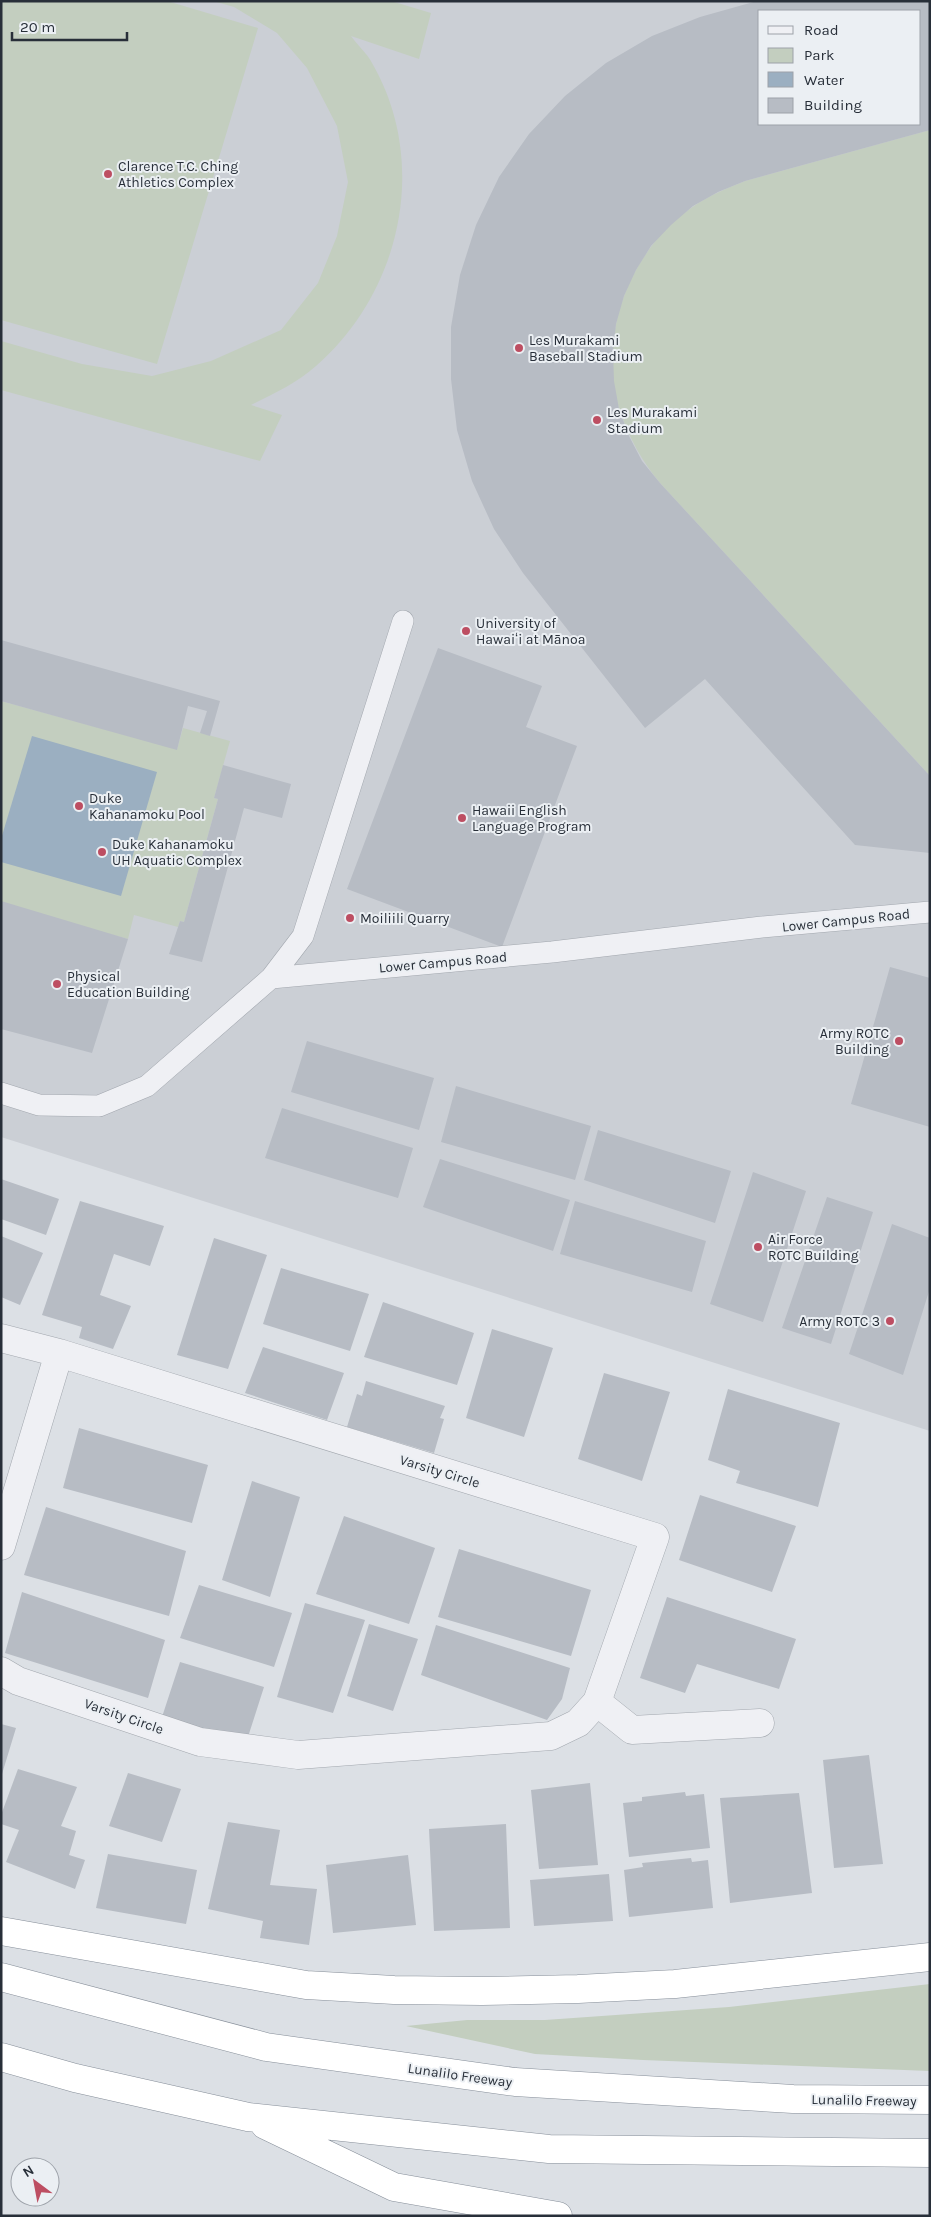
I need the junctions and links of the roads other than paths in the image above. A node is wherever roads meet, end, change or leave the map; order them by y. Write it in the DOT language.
graph roads {
  1 [pos="403,621"];
  2 [pos="930,912"];
  3 [pos="271,978"];
  4 [pos="1,1093"];
  5 [pos="1,1338"];
  6 [pos="59,1353"];
  7 [pos="1,1546"];
  8 [pos="1,1671"];
  9 [pos="597,1702"];
  10 [pos="760,1723"];
  11 [pos="1,1931"];
  12 [pos="930,1957"];
  13 [pos="1,1977"];
  14 [pos="1,2058"];
  15 [pos="930,2100"];
  16 [pos="248,2117"];
  17 [pos="930,2153"];
  18 [pos="558,2216"];
  1 -- 3 [label="lane"];
  2 -- 3 [label="lane, Lower Campus Road"];
  3 -- 4 [label="lane"];
  5 -- 6 [label="street, Varsity Circle"];
  6 -- 7 [label="street"];
  6 -- 9 [label="street, Varsity Circle"];
  8 -- 9 [label="street, Varsity Circle"];
  9 -- 10 [label="street"];
  11 -- 12 [label="highway"];
  13 -- 15 [label="highway, Lunalilo Freeway"];
  14 -- 16 [label="highway"];
  16 -- 17 [label="highway"];
  16 -- 18 [label="highway"];
}
